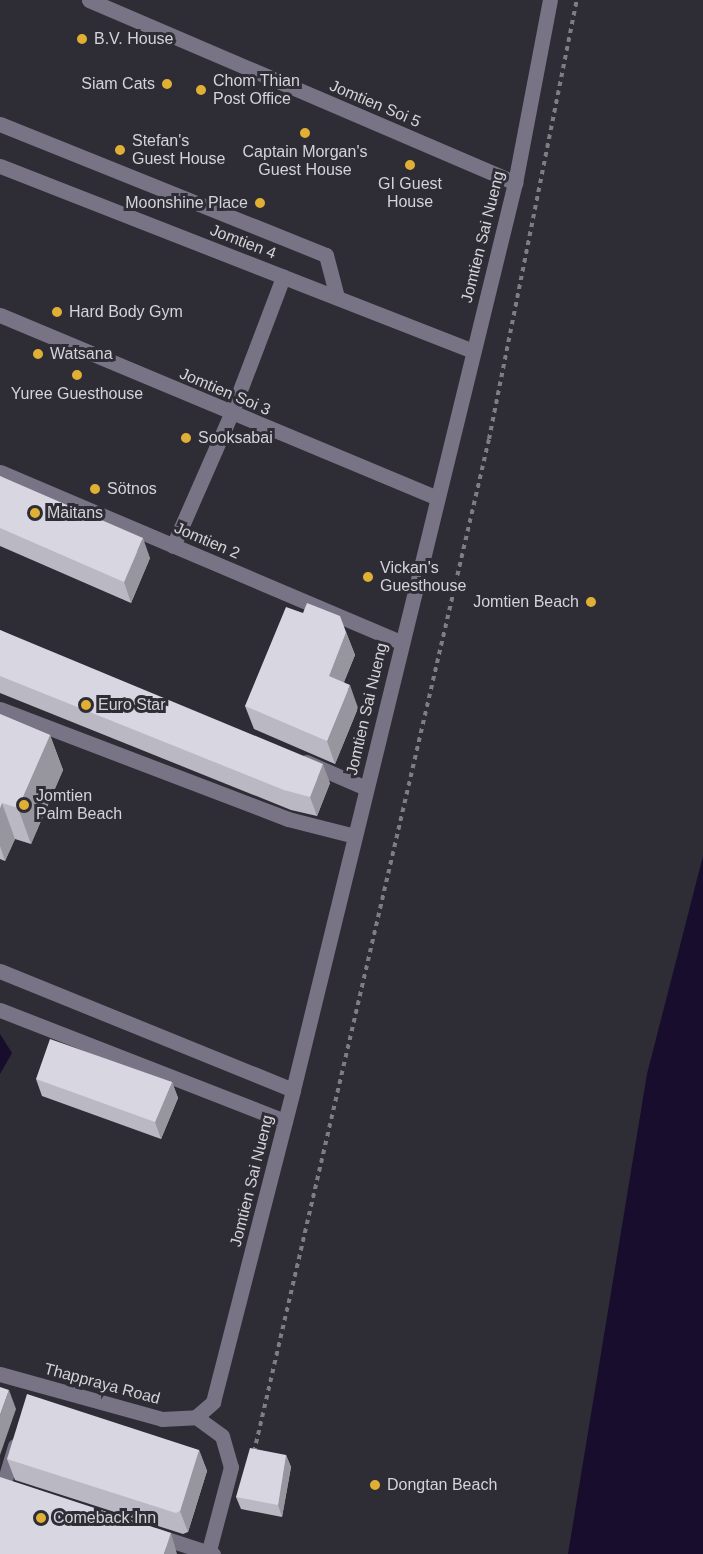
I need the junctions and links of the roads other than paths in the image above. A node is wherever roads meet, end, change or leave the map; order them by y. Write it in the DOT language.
graph roads {
  1 [pos="89,0"];
  2 [pos="550,0"];
  3 [pos="0,124"];
  4 [pos="0,166"];
  5 [pos="515,183"];
  6 [pos="283,277"];
  7 [pos="337,297"];
  8 [pos="0,315"];
  9 [pos="473,351"];
  10 [pos="231,414"];
  11 [pos="0,472"];
  12 [pos="437,498"];
  13 [pos="173,546"];
  14 [pos="401,642"];
  15 [pos="0,709"];
  16 [pos="291,755"];
  17 [pos="366,788"];
  18 [pos="355,836"];
  19 [pos="0,971"];
  20 [pos="0,1010"];
  21 [pos="294,1090"];
  22 [pos="285,1121"];
  23 [pos="0,1374"];
  24 [pos="196,1417"];
  25 [pos="20,1430"];
  26 [pos="6,1487"];
  27 [pos="140,1530"];
  28 [pos="210,1554"];
  1 -- 5 [label="street, Jomtien Soi 5"];
  2 -- 5 [label="street, Jomtien Sai Nueng"];
  3 -- 7 [label="street"];
  4 -- 6 [label="street, Jomtien 4"];
  5 -- 9 [label="street, Jomtien Sai Nueng"];
  6 -- 7 [label="street, Jomtien 4"];
  6 -- 10 [label="street"];
  7 -- 9 [label="street, Jomtien 4"];
  8 -- 10 [label="street, Jomtien Soi 3"];
  9 -- 12 [label="street, Jomtien Sai Nueng"];
  10 -- 12 [label="street, Jomtien Soi 3"];
  10 -- 13 [label="street"];
  11 -- 13 [label="street, Jomtien 2"];
  12 -- 14 [label="street, Jomtien Sai Nueng"];
  13 -- 14 [label="street, Jomtien 2"];
  14 -- 17 [label="street, Jomtien Sai Nueng"];
  15 -- 18 [label="street"];
  16 -- 17 [label="street"];
  17 -- 18 [label="street, Jomtien Sai Nueng"];
  18 -- 21 [label="street, Jomtien Sai Nueng"];
  19 -- 21 [label="street"];
  20 -- 22 [label="street"];
  21 -- 22 [label="street, Jomtien Sai Nueng"];
  22 -- 24 [label="street, Jomtien Sai Nueng"];
  23 -- 24 [label="street, Thappraya Road"];
  24 -- 28 [label="street"];
  25 -- 26 [label="street"];
  27 -- 28 [label="street"];
}
